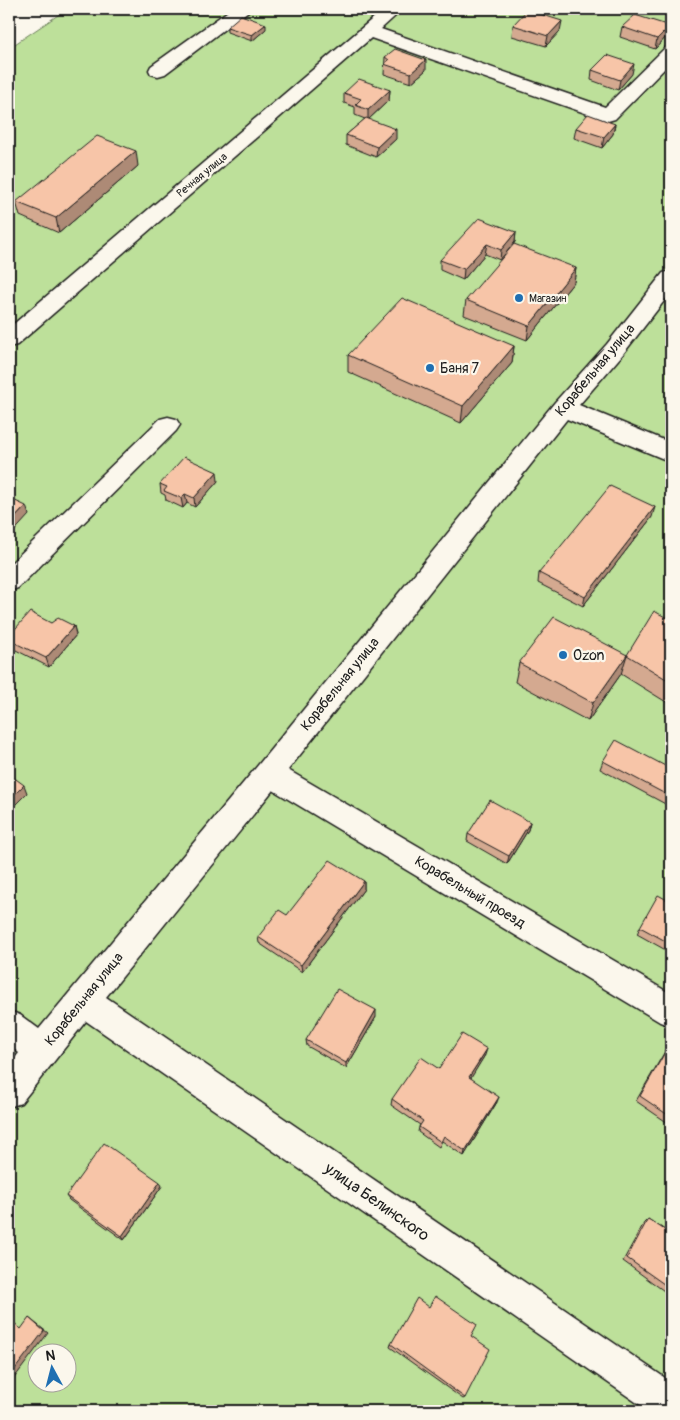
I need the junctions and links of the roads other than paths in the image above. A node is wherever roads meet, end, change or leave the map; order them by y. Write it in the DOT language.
graph roads {
  1 [pos="242,9"];
  2 [pos="394,9"];
  3 [pos="369,31"];
  4 [pos="671,52"];
  5 [pos="158,70"];
  6 [pos="671,278"];
  7 [pos="9,340"];
  8 [pos="563,408"];
  9 [pos="168,425"];
  10 [pos="671,453"];
  11 [pos="9,582"];
  12 [pos="269,773"];
  13 [pos="84,1000"];
  14 [pos="671,1011"];
  15 [pos="9,1026"];
  16 [pos="42,1050"];
  17 [pos="9,1091"];
  18 [pos="671,1404"];
  1 -- 5 [label="street"];
  2 -- 3 [label="street, Речная улица"];
  3 -- 4 [label="street"];
  3 -- 7 [label="street, Речная улица"];
  6 -- 8 [label="street, Корабельная улица"];
  8 -- 10 [label="street"];
  8 -- 12 [label="street, Корабельная улица"];
  9 -- 11 [label="street"];
  12 -- 13 [label="street, Корабельная улица"];
  12 -- 14 [label="street, Корабельный проезд"];
  13 -- 16 [label="street, Корабельная улица"];
  13 -- 18 [label="street, улица Белинского"];
  15 -- 16 [label="street"];
  16 -- 17 [label="street, Корабельная улица"];
}
